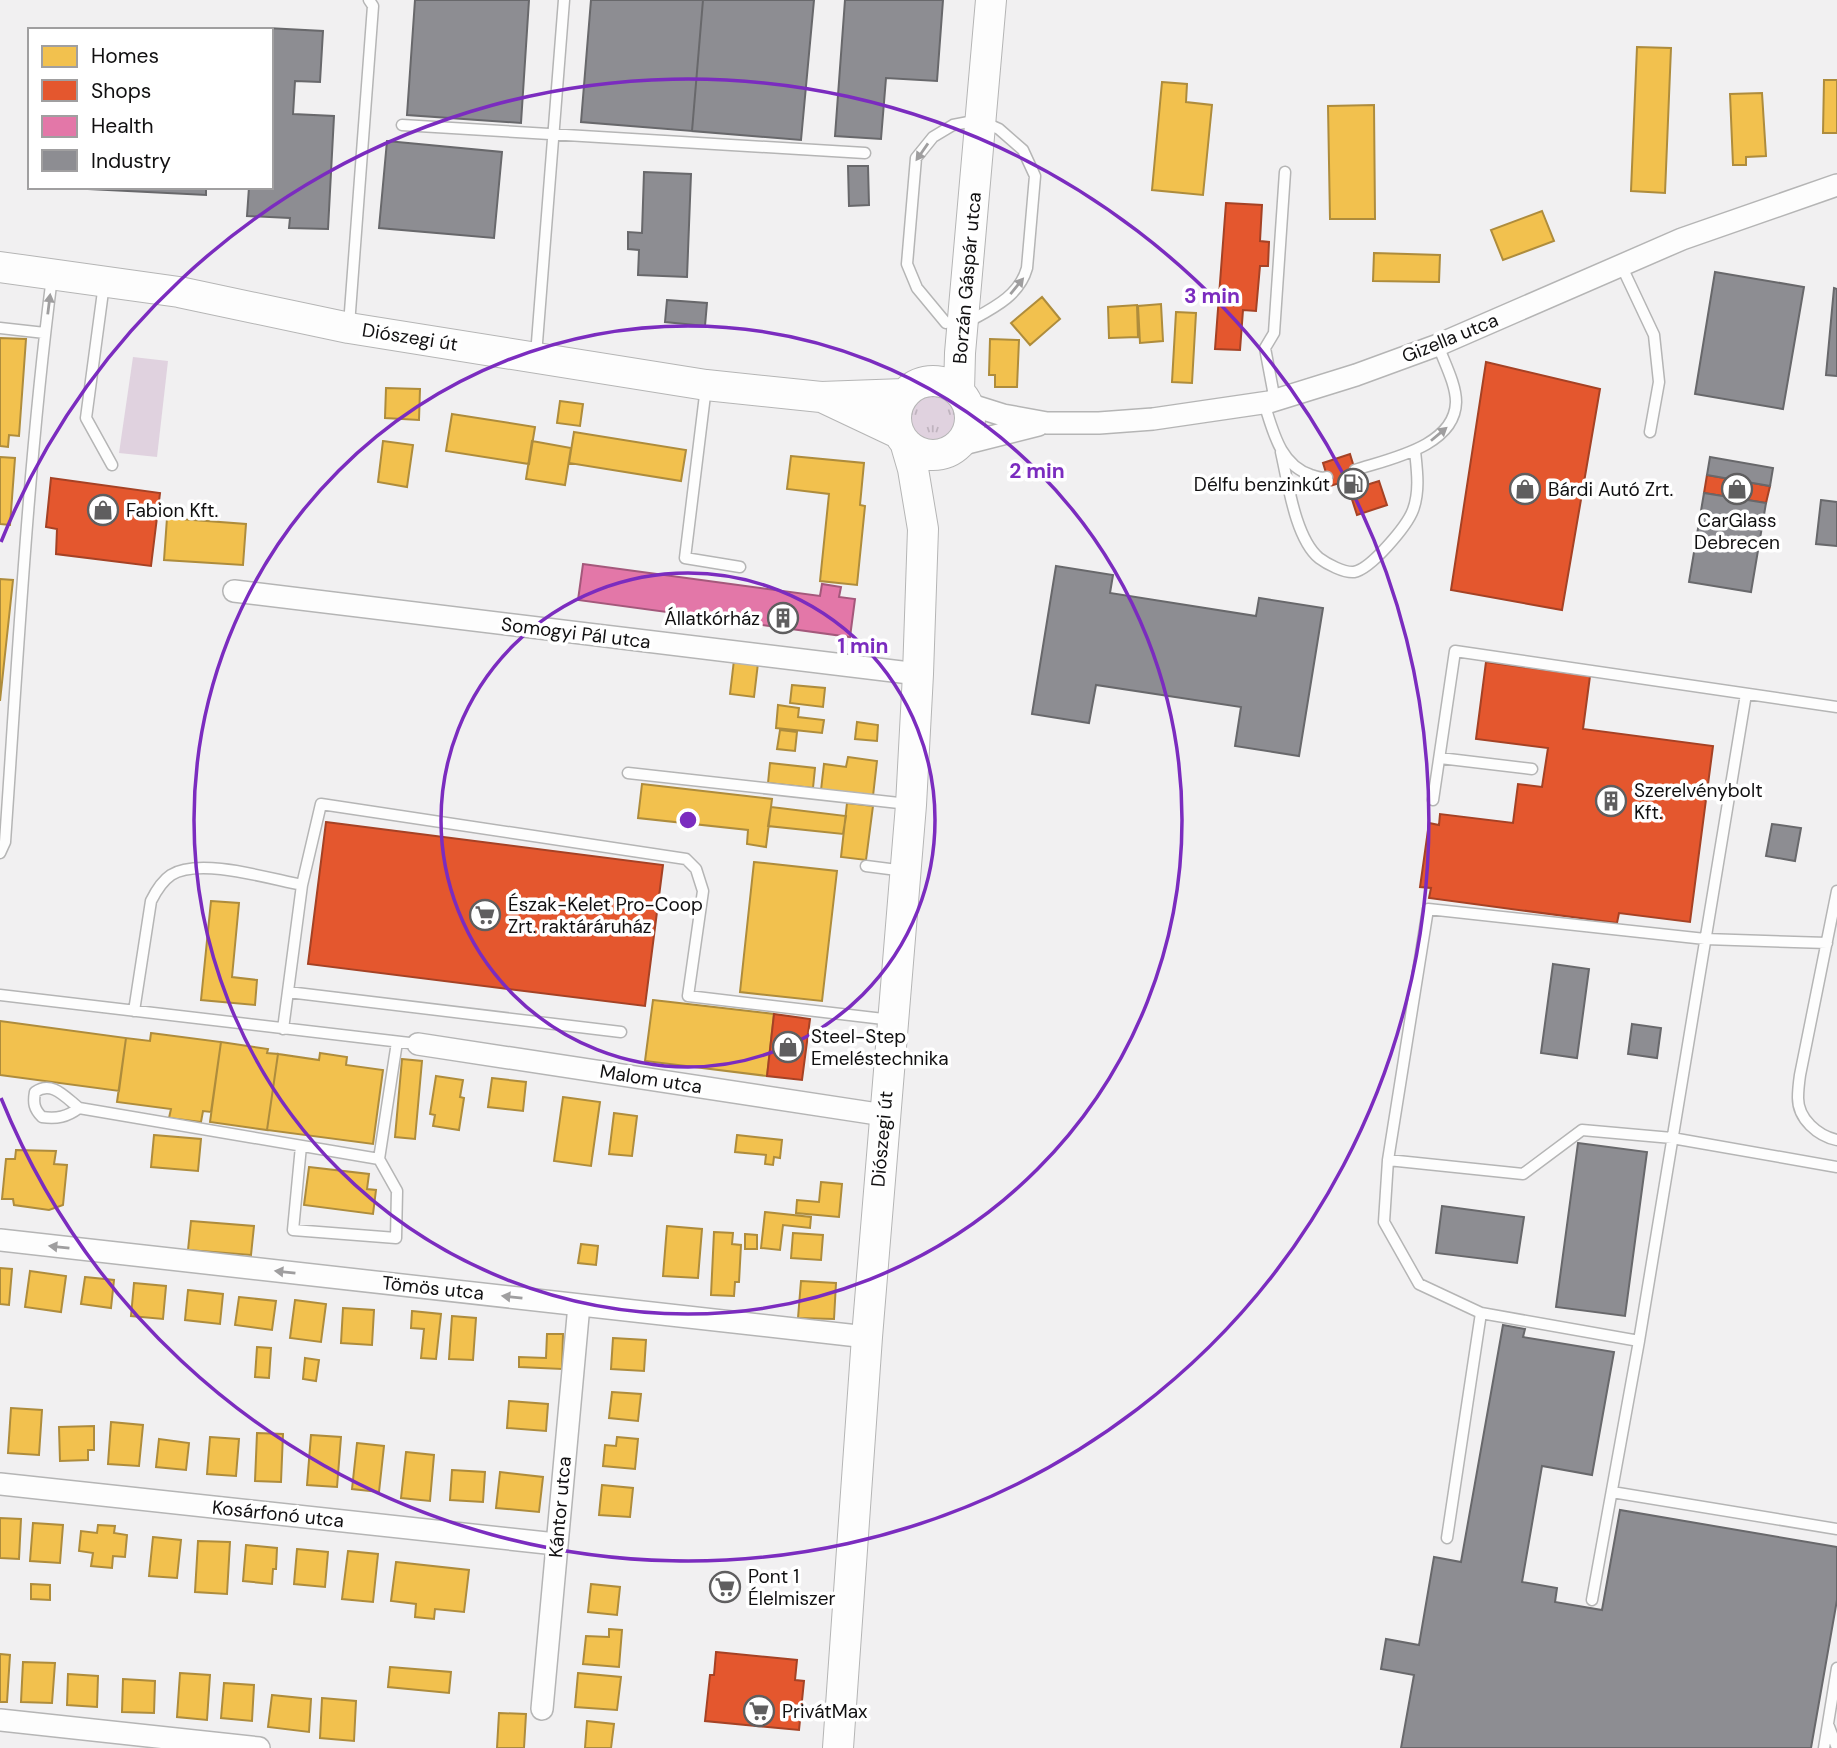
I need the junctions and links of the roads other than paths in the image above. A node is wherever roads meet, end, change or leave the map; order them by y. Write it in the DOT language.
graph roads {
  1 [pos="369,0"];
  2 [pos="564,0"];
  3 [pos="991,0"];
  4 [pos="979,120"];
  5 [pos="402,124"];
  6 [pos="554,136"];
  7 [pos="864,153"];
  8 [pos="1285,172"];
  9 [pos="1837,185"];
  10 [pos="1621,265"];
  11 [pos="0,267"];
  12 [pos="53,274"];
  13 [pos="104,282"];
  14 [pos="954,324"];
  15 [pos="349,327"];
  16 [pos="0,328"];
  17 [pos="45,333"];
  18 [pos="1438,345"];
  19 [pos="536,357"];
  20 [pos="706,385"];
  21 [pos="910,389"];
  22 [pos="821,397"];
  23 [pos="963,397"];
  24 [pos="1269,402"];
  25 [pos="1047,423"];
  26 [pos="1650,432"];
  27 [pos="902,439"];
  28 [pos="952,449"];
  29 [pos="1415,451"];
  30 [pos="1281,452"];
  31 [pos="112,465"];
  32 [pos="1355,470"];
  33 [pos="1327,477"];
  34 [pos="923,529"];
  35 [pos="740,567"];
  36 [pos="234,591"];
  37 [pos="918,674"];
  38 [pos="1746,694"];
  39 [pos="1837,707"];
  40 [pos="1440,758"];
  41 [pos="1532,769"];
  42 [pos="628,773"];
  43 [pos="1433,800"];
  44 [pos="911,805"];
  45 [pos="0,853"];
  46 [pos="866,866"];
  47 [pos="905,871"];
  48 [pos="302,885"];
  49 [pos="1837,891"];
  50 [pos="1706,939"];
  51 [pos="1827,943"];
  52 [pos="288,992"];
  53 [pos="0,995"];
  54 [pos="134,1011"];
  55 [pos="892,1020"];
  56 [pos="283,1029"];
  57 [pos="621,1032"];
  58 [pos="397,1042"];
  59 [pos="418,1044"];
  60 [pos="79,1108"];
  61 [pos="884,1115"];
  62 [pos="1672,1138"];
  63 [pos="1837,1140"];
  64 [pos="300,1146"];
  65 [pos="379,1160"];
  66 [pos="1388,1160"];
  67 [pos="1837,1167"];
  68 [pos="0,1240"];
  69 [pos="579,1305"];
  70 [pos="1481,1313"];
  71 [pos="867,1336"];
  72 [pos="1639,1341"];
  73 [pos="0,1484"];
  74 [pos="1612,1492"];
  75 [pos="1837,1529"];
  76 [pos="1447,1538"];
  77 [pos="556,1544"];
  78 [pos="1592,1600"];
  79 [pos="1837,1668"];
  80 [pos="542,1709"];
  81 [pos="0,1720"];
  82 [pos="1828,1724"];
  83 [pos="219,1746"];
  84 [pos="259,1748"];
  85 [pos="838,1748"];
  86 [pos="1824,1748"];
  87 [pos="1837,1748"];
  1 -- 15 [label="lane"];
  2 -- 6 [label="lane"];
  3 -- 4 [label="main road, Borzán Gáspár utca"];
  4 -- 14 [label="main road, Borzán Gáspár utca"];
  4 -- 14 [label="lane, one-way"];
  14 -- 4 [label="lane, one-way"];
  5 -- 6 [label="lane"];
  6 -- 7 [label="lane"];
  6 -- 19 [label="lane"];
  8 -- 24 [label="lane"];
  9 -- 10 [label="street, Gizella utca"];
  10 -- 18 [label="street, Gizella utca"];
  10 -- 26 [label="lane"];
  11 -- 12 [label="main road, Diószegi út"];
  12 -- 13 [label="main road, Diószegi út"];
  17 -- 12 [label="lane, one-way"];
  13 -- 15 [label="main road, Diószegi út"];
  13 -- 31 [label="lane"];
  14 -- 21 [label="main road, Borzán Gáspár utca"];
  14 -- 23 [label="main road, Borzán Gáspár utca"];
  15 -- 19 [label="main road, Diószegi út"];
  16 -- 17 [label="lane"];
  17 -- 45 [label="lane"];
  18 -- 24 [label="street, Gizella utca"];
  29 -- 18 [label="lane, one-way"];
  19 -- 20 [label="main road, Diószegi út"];
  20 -- 22 [label="main road, Diószegi út"];
  20 -- 35 [label="lane"];
  21 -- 22 [label="main road, Diószegi út"];
  21 -- 23 [label="main road"];
  21 -- 27 [label="main road"];
  22 -- 27 [label="main road, Diószegi út"];
  23 -- 25 [label="street, Gizella utca"];
  23 -- 28 [label="main road"];
  24 -- 25 [label="street, Gizella utca"];
  24 -- 30 [label="lane"];
  25 -- 28 [label="street, Gizella utca"];
  27 -- 28 [label="main road"];
  27 -- 34 [label="main road, Diószegi út"];
  28 -- 34 [label="main road, Diószegi út"];
  29 -- 30 [label="lane"];
  29 -- 32 [label="lane"];
  30 -- 33 [label="lane"];
  34 -- 37 [label="main road, Diószegi út"];
  36 -- 37 [label="street, Somogyi Pál utca"];
  37 -- 44 [label="main road, Diószegi út"];
  38 -- 39 [label="lane"];
  38 -- 40 [label="lane"];
  38 -- 50 [label="lane"];
  40 -- 41 [label="lane"];
  40 -- 43 [label="lane"];
  42 -- 44 [label="lane"];
  44 -- 47 [label="main road, Diószegi út"];
  46 -- 47 [label="lane"];
  47 -- 55 [label="main road, Diószegi út"];
  48 -- 52 [label="lane"];
  48 -- 54 [label="lane"];
  48 -- 55 [label="lane"];
  49 -- 51 [label="lane"];
  50 -- 51 [label="lane"];
  50 -- 62 [label="lane"];
  50 -- 66 [label="lane"];
  51 -- 63 [label="lane"];
  52 -- 56 [label="lane"];
  52 -- 57 [label="lane"];
  53 -- 54 [label="lane"];
  54 -- 56 [label="lane"];
  55 -- 61 [label="main road, Diószegi út"];
  56 -- 58 [label="lane"];
  58 -- 59 [label="lane"];
  58 -- 65 [label="lane"];
  59 -- 61 [label="street, Malom utca"];
  60 -- 64 [label="lane"];
  61 -- 71 [label="main road, Diószegi út"];
  62 -- 66 [label="lane"];
  62 -- 67 [label="lane"];
  62 -- 72 [label="lane"];
  64 -- 65 [label="lane"];
  64 -- 65 [label="lane"];
  66 -- 70 [label="lane"];
  69 -- 68 [label="street, Tömös utca, one-way"];
  69 -- 71 [label="street, Tömös utca"];
  69 -- 77 [label="street, Kántor utca"];
  70 -- 72 [label="lane"];
  70 -- 76 [label="lane"];
  71 -- 85 [label="main road, Diószegi út"];
  72 -- 74 [label="lane"];
  73 -- 77 [label="street, Kosárfonó utca"];
  74 -- 75 [label="lane"];
  74 -- 78 [label="lane"];
  77 -- 80 [label="street, Kántor utca"];
  79 -- 82 [label="lane"];
  81 -- 83 [label="street"];
  82 -- 86 [label="lane"];
  82 -- 87 [label="lane"];
  83 -- 84 [label="street"];
}
